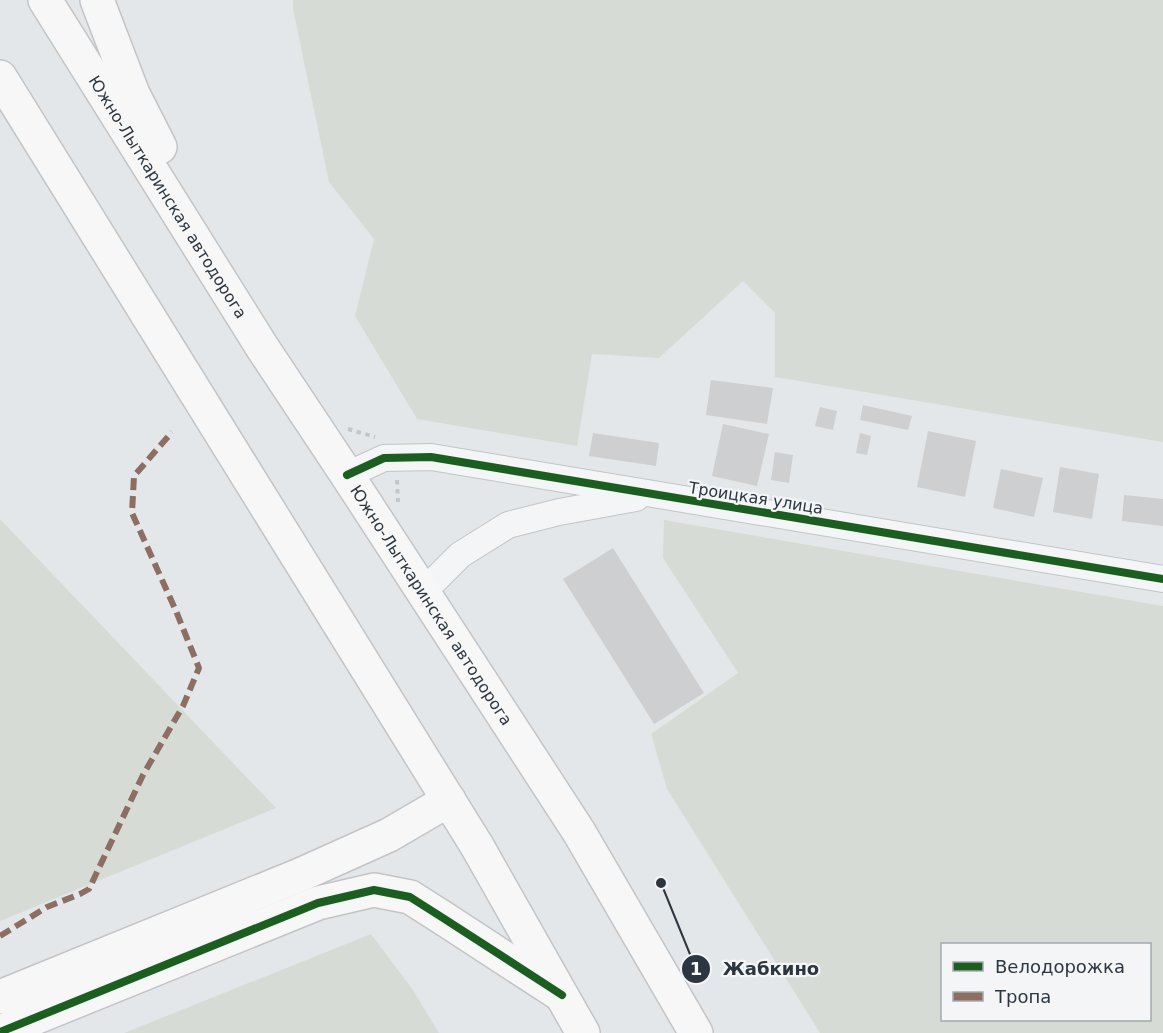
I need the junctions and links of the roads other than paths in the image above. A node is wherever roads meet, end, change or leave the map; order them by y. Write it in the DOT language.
graph roads {
  1 [pos="45,0"];
  2 [pos="97,0"];
  3 [pos="0,77"];
  4 [pos="0,87"];
  5 [pos="41,142"];
  6 [pos="262,347"];
  7 [pos="347,475"];
  8 [pos="657,495"];
  9 [pos="1163,579"];
  10 [pos="423,592"];
  11 [pos="449,800"];
  12 [pos="561,995"];
  13 [pos="0,997"];
  14 [pos="0,1032"];
  15 [pos="583,1033"];
  16 [pos="696,1033"];
  1 -- 6 [label="main road, Южно-Лыткаринская автодорога"];
  2 -- 6 [label="main road"];
  3 -- 5 [label="main road"];
  4 -- 5 [label="main road"];
  5 -- 11 [label="main road"];
  6 -- 7 [label="main road, Южно-Лыткаринская автодорога"];
  7 -- 8 [label="street, Троицкая улица"];
  7 -- 10 [label="main road, Южно-Лыткаринская автодорога"];
  8 -- 9 [label="street, Троицкая улица"];
  8 -- 10 [label="street"];
  10 -- 16 [label="main road, Южно-Лыткаринская автодорога"];
  11 -- 12 [label="main road"];
  11 -- 13 [label="main road"];
  12 -- 14 [label="main road"];
  12 -- 15 [label="main road"];
}
